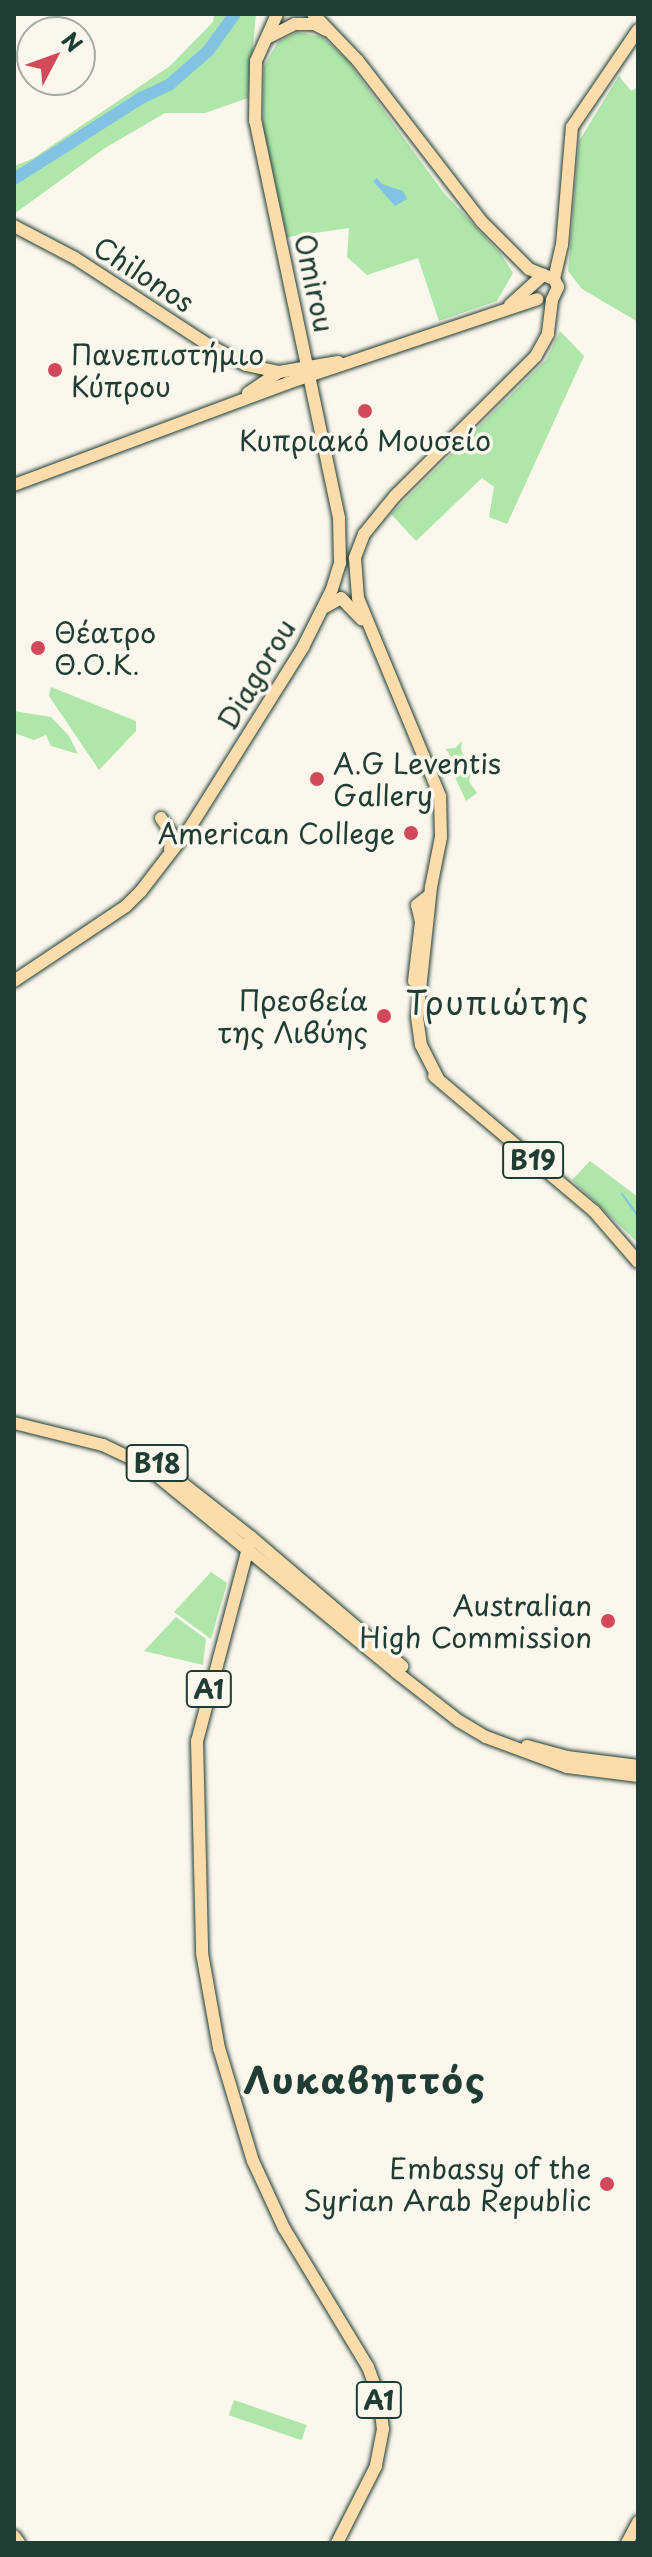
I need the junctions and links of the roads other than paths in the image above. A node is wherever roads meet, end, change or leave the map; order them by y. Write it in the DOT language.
graph roads {
  1 [pos="277,14"];
  2 [pos="313,14"];
  3 [pos="638,30"];
  4 [pos="332,33"];
  5 [pos="265,41"];
  6 [pos="14,226"];
  7 [pos="549,277"];
  8 [pos="534,294"];
  9 [pos="552,300"];
  10 [pos="248,367"];
  11 [pos="309,372"];
  12 [pos="274,376"];
  13 [pos="288,383"];
  14 [pos="241,396"];
  15 [pos="217,410"];
  16 [pos="14,485"];
  17 [pos="339,518"];
  18 [pos="370,525"];
  19 [pos="341,536"];
  20 [pos="354,566"];
  21 [pos="323,609"];
  22 [pos="370,632"];
  23 [pos="161,818"];
  24 [pos="170,854"];
  25 [pos="430,895"];
  26 [pos="14,981"];
  27 [pos="438,1079"];
  28 [pos="638,1262"];
  29 [pos="14,1415"];
  30 [pos="14,1423"];
  31 [pos="249,1542"];
  32 [pos="274,1569"];
  33 [pos="241,1571"];
  34 [pos="638,1766"];
  35 [pos="638,1776"];
  36 [pos="638,2522"];
  37 [pos="14,2536"];
  38 [pos="19,2543"];
  39 [pos="337,2543"];
  40 [pos="627,2543"];
  1 -- 5 [label="main road, Omirou"];
  2 -- 4 [label="main road"];
  3 -- 7 [label="main road"];
  4 -- 5 [label="main road"];
  4 -- 7 [label="main road"];
  5 -- 11 [label="main road, Omirou"];
  6 -- 10 [label="main road, Chilonos"];
  7 -- 8 [label="main road"];
  7 -- 9 [label="main road"];
  8 -- 9 [label="main road"];
  8 -- 11 [label="main road"];
  9 -- 18 [label="main road"];
  10 -- 12 [label="main road, Chilonos"];
  10 -- 14 [label="main road"];
  11 -- 12 [label="main road"];
  11 -- 13 [label="main road"];
  11 -- 17 [label="main road, Omirou"];
  12 -- 13 [label="main road, Chilonos"];
  12 -- 14 [label="main road"];
  13 -- 15 [label="main road"];
  14 -- 15 [label="main road"];
  15 -- 16 [label="main road"];
  17 -- 18 [label="main road"];
  17 -- 19 [label="main road, Omirou"];
  18 -- 20 [label="main road"];
  19 -- 20 [label="main road"];
  19 -- 21 [label="main road, Diagorou"];
  20 -- 22 [label="main road"];
  21 -- 22 [label="main road"];
  21 -- 24 [label="main road, Diagorou"];
  22 -- 25 [label="main road"];
  23 -- 24 [label="main road"];
  24 -- 26 [label="main road, Diagorou"];
  25 -- 27 [label="main road, B19"];
  25 -- 27 [label="main road, B19"];
  27 -- 28 [label="main road, B19"];
  29 -- 31 [label="main road, B18"];
  30 -- 31 [label="main road, B18"];
  31 -- 32 [label="main road, B18"];
  31 -- 33 [label="main road, A1"];
  31 -- 34 [label="main road, B18"];
  32 -- 33 [label="main road"];
  32 -- 35 [label="main road, B18"];
  33 -- 39 [label="main road, A1"];
  36 -- 40 [label="main road"];
  37 -- 38 [label="main road"];
}
